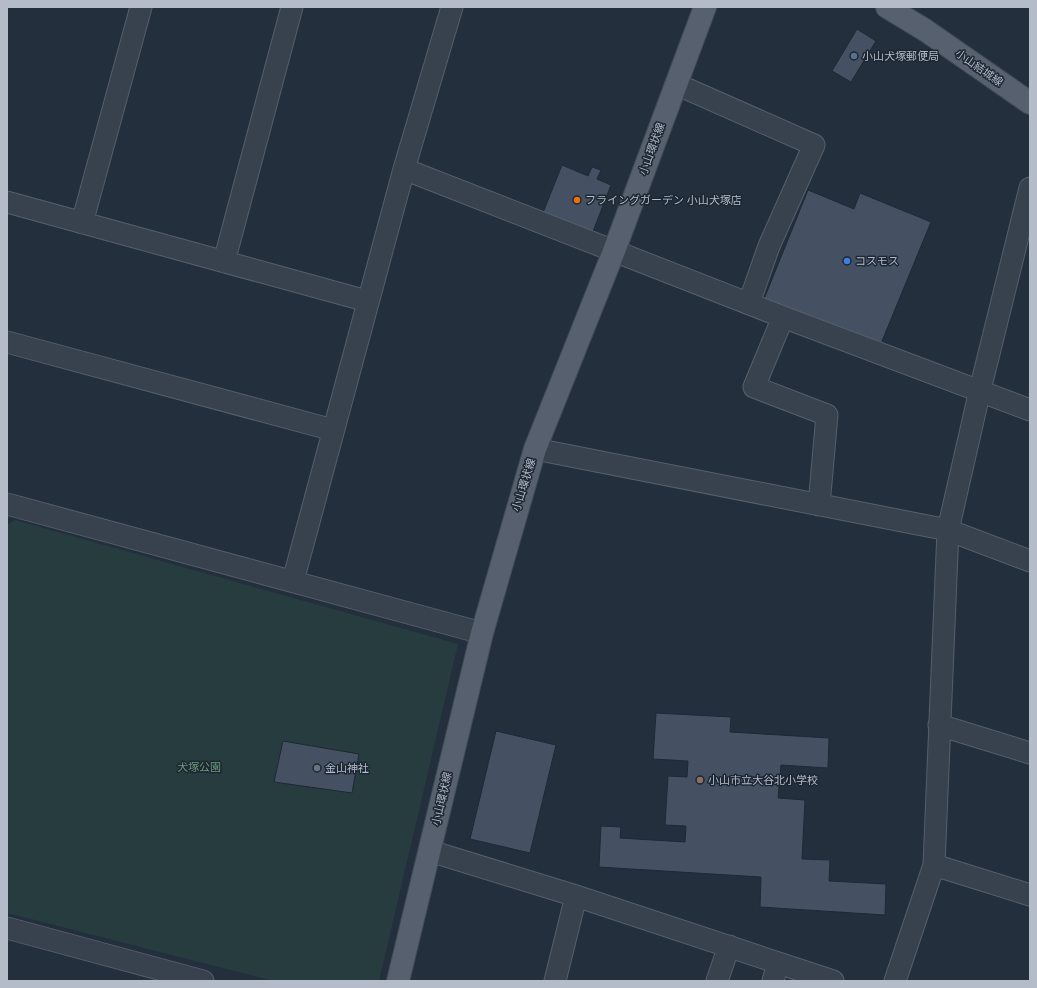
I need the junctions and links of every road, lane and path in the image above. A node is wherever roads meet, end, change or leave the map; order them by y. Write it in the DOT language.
graph roads {
  1 [pos="141,7"];
  2 [pos="292,7"];
  3 [pos="452,7"];
  4 [pos="705,7"];
  5 [pos="887,7"];
  6 [pos="676,84"];
  7 [pos="1030,103"];
  8 [pos="404,169"];
  9 [pos="1030,188"];
  10 [pos="7,202"];
  11 [pos="82,223"];
  12 [pos="614,251"];
  13 [pos="224,262"];
  14 [pos="367,301"];
  15 [pos="749,303"];
  16 [pos="783,317"];
  17 [pos="7,342"];
  18 [pos="980,390"];
  19 [pos="1030,410"];
  20 [pos="333,430"];
  21 [pos="535,449"];
  22 [pos="7,504"];
  23 [pos="819,505"];
  24 [pos="948,530"];
  25 [pos="1030,561"];
  26 [pos="292,581"];
  27 [pos="482,633"];
  28 [pos="939,725"];
  29 [pos="1030,753"];
  30 [pos="430,851"];
  31 [pos="934,865"];
  32 [pos="1030,895"];
  33 [pos="576,896"];
  34 [pos="7,928"];
  35 [pos="729,946"];
  36 [pos="776,972"];
  37 [pos="199,980"];
  38 [pos="398,981"];
  39 [pos="555,981"];
  40 [pos="717,981"];
  41 [pos="832,981"];
  42 [pos="895,981"];
  1 -- 11 [label="street"];
  2 -- 13 [label="street"];
  3 -- 8 [label="street"];
  4 -- 6 [label="main road, 小山環状線"];
  5 -- 7 [label="main road, 小山結城線"];
  6 -- 12 [label="main road, 小山環状線"];
  6 -- 15 [label="street"];
  8 -- 12 [label="street"];
  8 -- 14 [label="street"];
  9 -- 18 [label="street"];
  10 -- 11 [label="street"];
  11 -- 13 [label="street"];
  12 -- 15 [label="street"];
  12 -- 21 [label="main road, 小山環状線"];
  13 -- 14 [label="street"];
  14 -- 20 [label="street"];
  15 -- 16 [label="street"];
  16 -- 18 [label="street"];
  16 -- 23 [label="street"];
  17 -- 20 [label="street"];
  18 -- 19 [label="street"];
  18 -- 24 [label="street"];
  20 -- 26 [label="street"];
  21 -- 23 [label="street"];
  21 -- 27 [label="main road, 小山環状線"];
  22 -- 26 [label="street"];
  23 -- 24 [label="street"];
  24 -- 25 [label="street"];
  24 -- 28 [label="street"];
  26 -- 27 [label="street"];
  27 -- 30 [label="main road, 小山環状線"];
  28 -- 29 [label="street"];
  28 -- 31 [label="street"];
  30 -- 33 [label="street"];
  30 -- 38 [label="main road, 小山環状線"];
  31 -- 32 [label="street"];
  31 -- 42 [label="street"];
  33 -- 35 [label="street"];
  33 -- 39 [label="street"];
  34 -- 37 [label="street"];
  35 -- 36 [label="street"];
  35 -- 40 [label="street"];
  36 -- 41 [label="street"];
}
